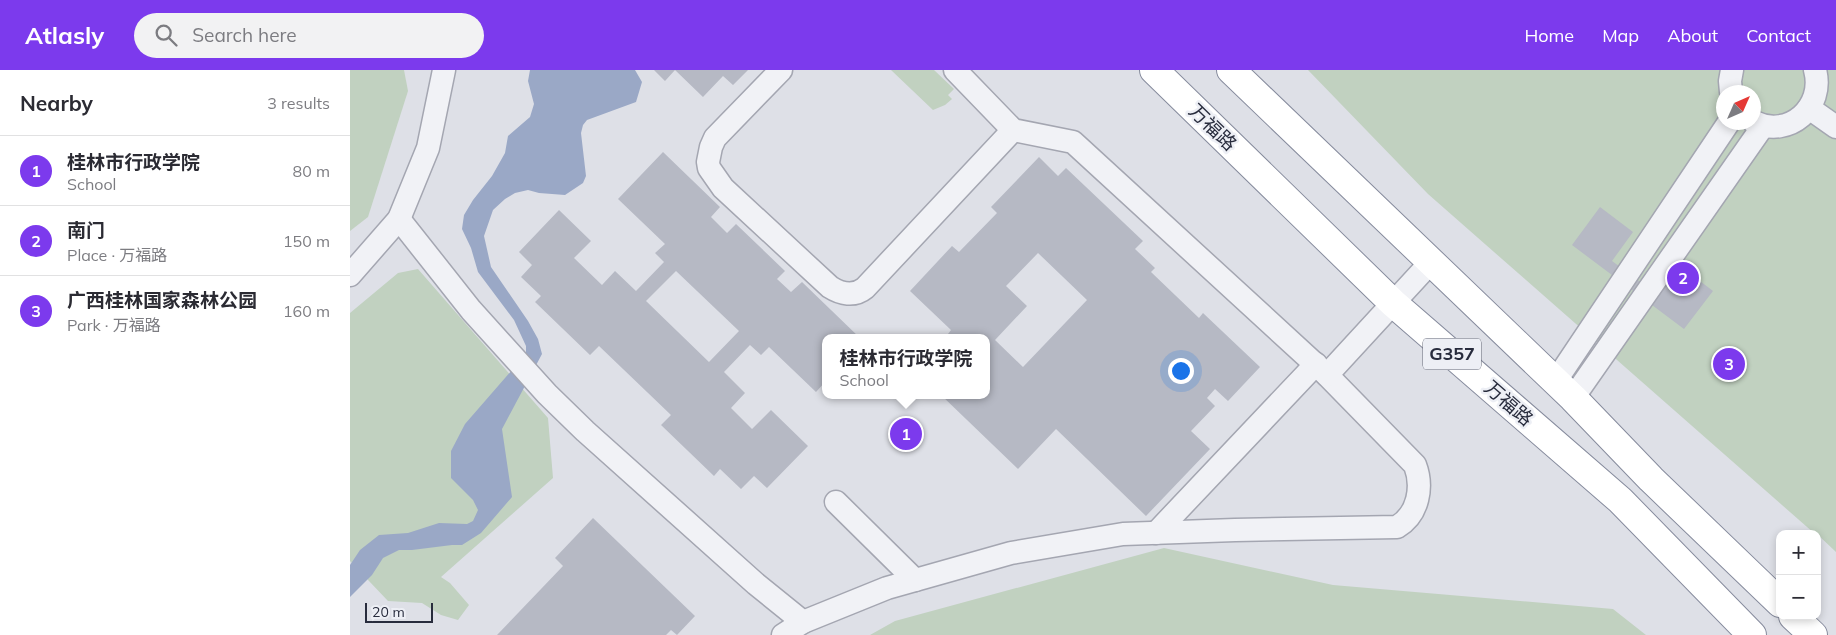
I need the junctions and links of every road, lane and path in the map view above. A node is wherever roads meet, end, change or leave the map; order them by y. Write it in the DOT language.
graph roads {
  1 [pos="444,70"];
  2 [pos="781,70"];
  3 [pos="954,70"];
  4 [pos="1154,70"];
  5 [pos="1231,70"];
  6 [pos="1732,70"];
  7 [pos="1815,70"];
  8 [pos="1730,85"];
  9 [pos="1810,108"];
  10 [pos="1761,124"];
  11 [pos="1836,127"];
  12 [pos="1013,130"];
  13 [pos="1724,130"];
  14 [pos="1754,130"];
  15 [pos="399,218"];
  16 [pos="1431,262"];
  17 [pos="350,275"];
  18 [pos="1393,303"];
  19 [pos="1321,370"];
  20 [pos="1564,390"];
  21 [pos="836,502"];
  22 [pos="1156,533"];
  23 [pos="915,580"];
  24 [pos="1776,599"];
  25 [pos="1797,620"];
  26 [pos="803,622"];
  27 [pos="783,635"];
  28 [pos="1752,635"];
  29 [pos="1813,635"];
  1 -- 15 [label="street"];
  2 -- 12 [label="street"];
  3 -- 12 [label="street"];
  4 -- 18 [label="highway, 万福路 / G357"];
  5 -- 16 [label="highway, G357"];
  6 -- 8 [label="street"];
  7 -- 9 [label="street"];
  9 -- 10 [label="street"];
  9 -- 11 [label="street"];
  12 -- 19 [label="street"];
  13 -- 20 [label="street"];
  14 -- 20 [label="street"];
  15 -- 17 [label="street"];
  15 -- 26 [label="street"];
  16 -- 18 [label="street"];
  16 -- 20 [label="highway, G357"];
  18 -- 19 [label="street"];
  18 -- 28 [label="highway, 万福路 / G357"];
  19 -- 22 [label="street"];
  19 -- 22 [label="street"];
  20 -- 24 [label="highway, G357"];
  21 -- 23 [label="street"];
  22 -- 23 [label="street"];
  23 -- 26 [label="street"];
  25 -- 29 [label="highway"];
  26 -- 27 [label="street"];
}
